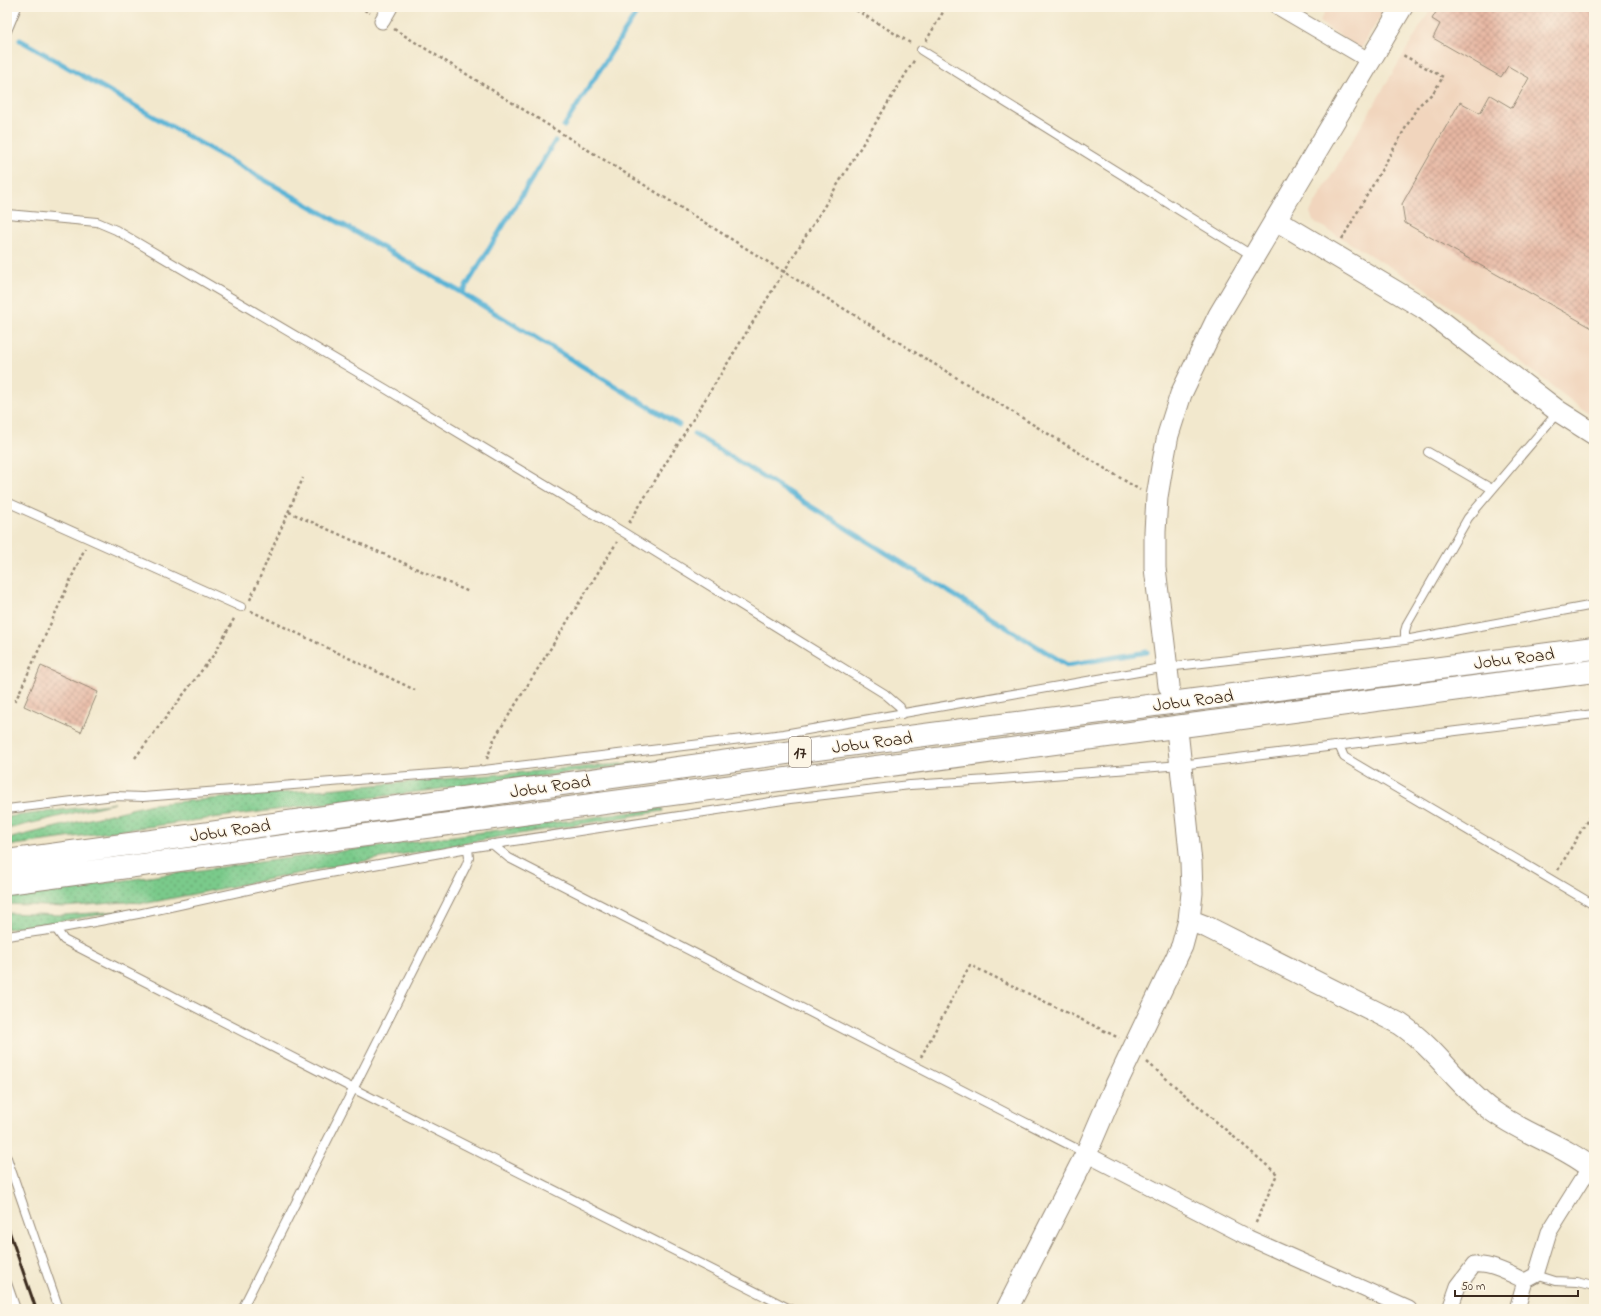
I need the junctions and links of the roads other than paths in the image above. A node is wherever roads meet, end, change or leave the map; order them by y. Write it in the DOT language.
graph roads {
  1 [pos="17,7"];
  2 [pos="390,7"];
  3 [pos="1278,7"];
  4 [pos="1402,7"];
  5 [pos="382,21"];
  6 [pos="7,30"];
  7 [pos="921,50"];
  8 [pos="1370,61"];
  9 [pos="7,214"];
  10 [pos="1276,220"];
  11 [pos="1254,256"];
  12 [pos="1558,411"];
  13 [pos="1594,434"];
  14 [pos="1428,452"];
  15 [pos="1492,489"];
  16 [pos="7,502"];
  17 [pos="1594,605"];
  18 [pos="241,607"];
  19 [pos="1405,640"];
  20 [pos="1594,640"];
  21 [pos="1594,648"];
  22 [pos="1526,656"];
  23 [pos="1594,671"];
  24 [pos="1594,675"];
  25 [pos="1168,677"];
  26 [pos="1543,678"];
  27 [pos="902,714"];
  28 [pos="1594,714"];
  29 [pos="1178,739"];
  30 [pos="785,744"];
  31 [pos="1339,745"];
  32 [pos="1181,765"];
  33 [pos="789,788"];
  34 [pos="7,809"];
  35 [pos="492,844"];
  36 [pos="468,848"];
  37 [pos="7,861"];
  38 [pos="7,883"];
  39 [pos="1593,901"];
  40 [pos="1189,920"];
  41 [pos="56,929"];
  42 [pos="7,936"];
  43 [pos="354,1089"];
  44 [pos="1086,1154"];
  45 [pos="7,1158"];
  46 [pos="1593,1169"];
  47 [pos="1530,1278"];
  48 [pos="7,1283"];
  49 [pos="1594,1286"];
  50 [pos="16,1309"];
  51 [pos="59,1309"];
  52 [pos="242,1309"];
  53 [pos="790,1309"];
  54 [pos="1007,1309"];
  55 [pos="1409,1309"];
  56 [pos="1450,1309"];
  57 [pos="1517,1309"];
  1 -- 6 [label="lane"];
  2 -- 5 [label="street"];
  3 -- 8 [label="street"];
  4 -- 8 [label="street"];
  7 -- 11 [label="lane"];
  8 -- 10 [label="street"];
  9 -- 27 [label="lane"];
  10 -- 11 [label="street"];
  10 -- 12 [label="street"];
  11 -- 25 [label="street"];
  12 -- 13 [label="street"];
  12 -- 15 [label="lane"];
  14 -- 15 [label="lane"];
  15 -- 19 [label="lane"];
  16 -- 18 [label="lane"];
  17 -- 19 [label="lane"];
  19 -- 25 [label="lane"];
  20 -- 22 [label="highway"];
  21 -- 22 [label="highway, Jobu Road / 17"];
  22 -- 30 [label="highway, Jobu Road / 17"];
  23 -- 26 [label="highway, Jobu Road / 17"];
  24 -- 26 [label="highway"];
  25 -- 27 [label="lane"];
  26 -- 33 [label="highway, Jobu Road / 17"];
  27 -- 30 [label="lane"];
  28 -- 31 [label="lane"];
  29 -- 32 [label="street"];
  30 -- 34 [label="lane"];
  30 -- 37 [label="highway, Jobu Road / 17"];
  31 -- 32 [label="lane"];
  31 -- 39 [label="lane"];
  32 -- 33 [label="lane"];
  32 -- 40 [label="street"];
  33 -- 35 [label="lane"];
  33 -- 38 [label="highway, Jobu Road / 17"];
  35 -- 36 [label="lane"];
  35 -- 44 [label="lane"];
  36 -- 41 [label="lane"];
  36 -- 43 [label="lane"];
  40 -- 44 [label="street"];
  40 -- 46 [label="street"];
  41 -- 42 [label="lane"];
  41 -- 43 [label="lane"];
  43 -- 52 [label="lane"];
  43 -- 53 [label="lane"];
  44 -- 54 [label="street"];
  44 -- 55 [label="street"];
  45 -- 51 [label="lane"];
  46 -- 47 [label="street"];
  47 -- 49 [label="lane"];
  47 -- 56 [label="street"];
  47 -- 57 [label="street"];
  48 -- 50 [label="lane"];
}
